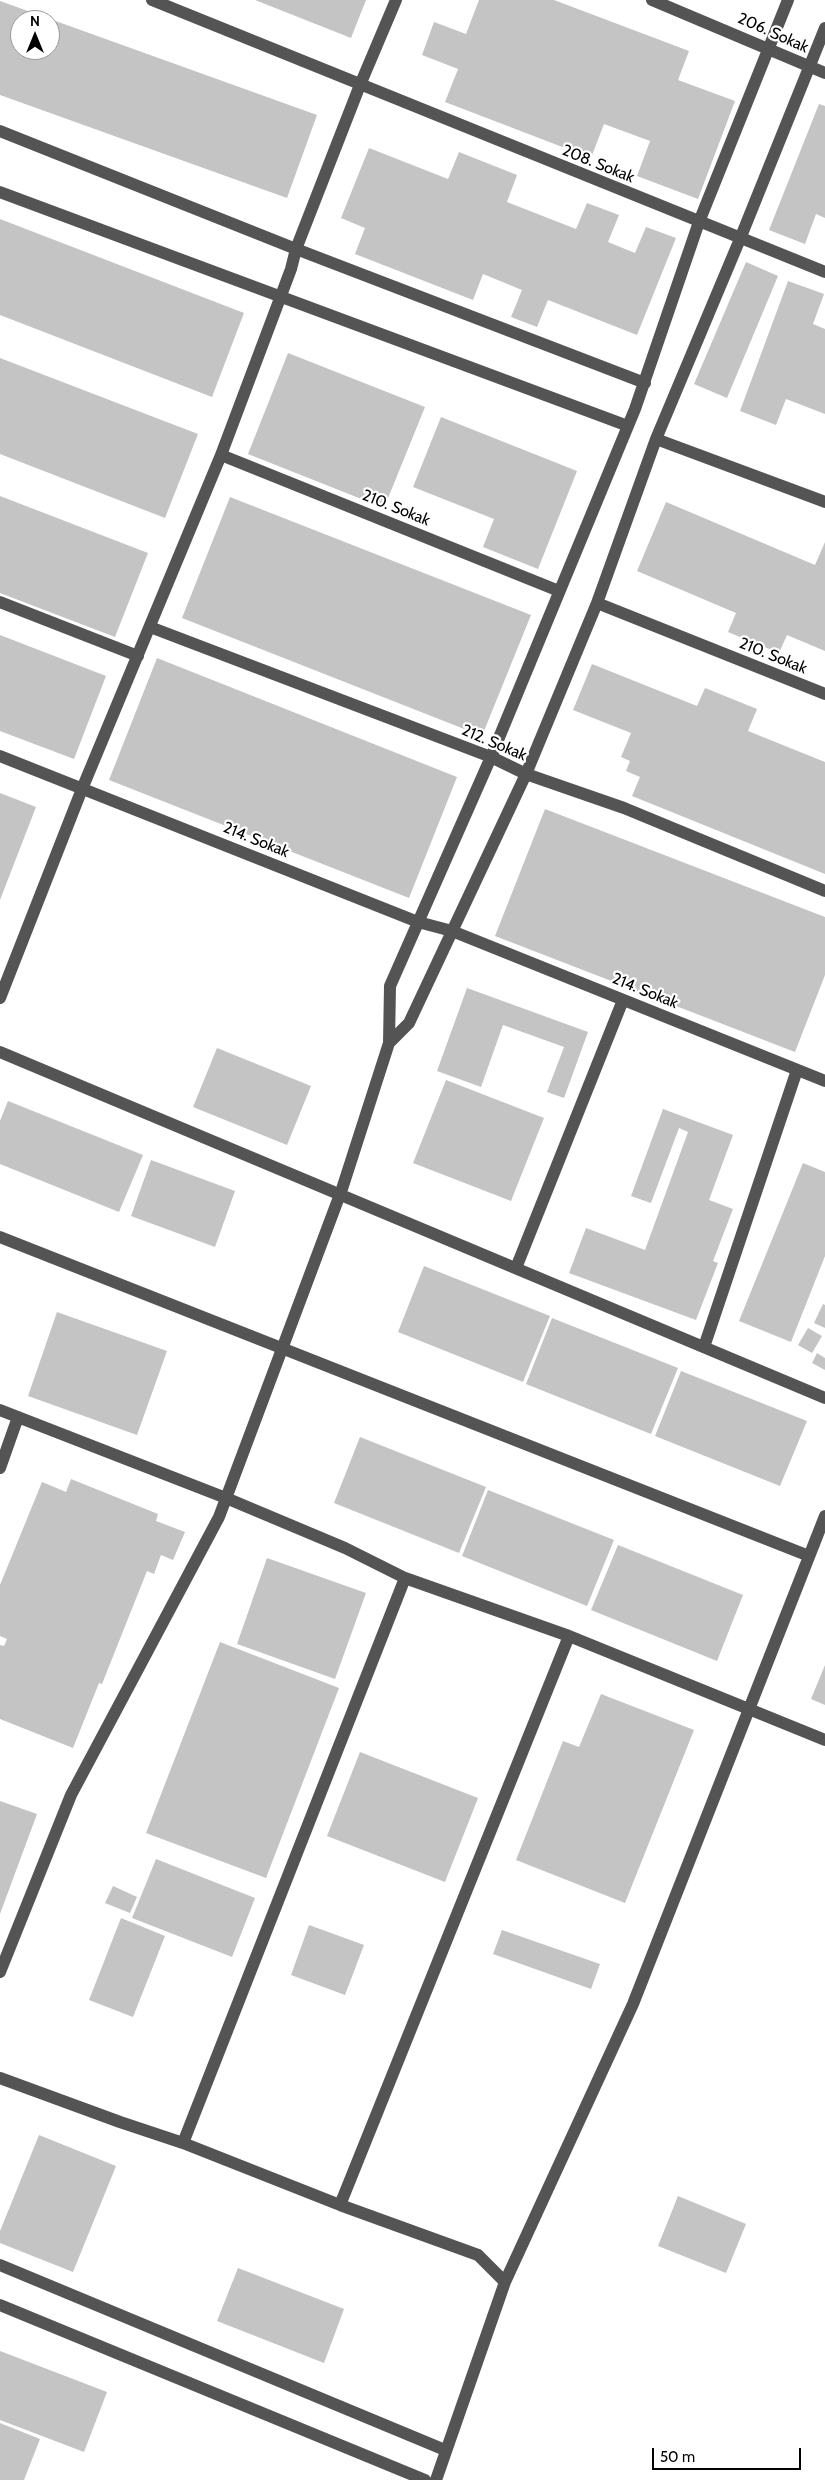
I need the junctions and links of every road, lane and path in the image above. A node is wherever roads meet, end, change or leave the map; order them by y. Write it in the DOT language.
graph roads {
  1 [pos="152,0"];
  2 [pos="396,0"];
  3 [pos="652,0"];
  4 [pos="788,0"];
  5 [pos="825,28"];
  6 [pos="769,48"];
  7 [pos="809,67"];
  8 [pos="825,73"];
  9 [pos="360,85"];
  10 [pos="0,131"];
  11 [pos="0,192"];
  12 [pos="699,222"];
  13 [pos="740,239"];
  14 [pos="296,250"];
  15 [pos="825,272"];
  16 [pos="281,296"];
  17 [pos="645,383"];
  18 [pos="628,426"];
  19 [pos="656,439"];
  20 [pos="221,455"];
  21 [pos="825,502"];
  22 [pos="559,591"];
  23 [pos="0,602"];
  24 [pos="597,603"];
  25 [pos="150,627"];
  26 [pos="138,656"];
  27 [pos="825,694"];
  28 [pos="0,756"];
  29 [pos="491,758"];
  30 [pos="526,774"];
  31 [pos="82,789"];
  32 [pos="825,891"];
  33 [pos="418,922"];
  34 [pos="452,931"];
  35 [pos="0,998"];
  36 [pos="623,1000"];
  37 [pos="388,1043"];
  38 [pos="0,1052"];
  39 [pos="797,1070"];
  40 [pos="825,1081"];
  41 [pos="340,1194"];
  42 [pos="0,1236"];
  43 [pos="516,1268"];
  44 [pos="282,1347"];
  45 [pos="704,1347"];
  46 [pos="825,1398"];
  47 [pos="0,1410"];
  48 [pos="18,1417"];
  49 [pos="0,1468"];
  50 [pos="226,1498"];
  51 [pos="825,1516"];
  52 [pos="808,1556"];
  53 [pos="405,1578"];
  54 [pos="569,1636"];
  55 [pos="748,1709"];
  56 [pos="825,1740"];
  57 [pos="0,1972"];
  58 [pos="0,2078"];
  59 [pos="183,2143"];
  60 [pos="340,2205"];
  61 [pos="0,2265"];
  62 [pos="505,2282"];
  63 [pos="0,2305"];
  64 [pos="445,2450"];
  65 [pos="425,2480"];
  66 [pos="436,2480"];
  1 -- 9 [label="street, 208. Sokak"];
  2 -- 9 [label="street"];
  3 -- 6 [label="street, 206. Sokak"];
  4 -- 6 [label="street"];
  5 -- 7 [label="street"];
  6 -- 7 [label="street, 206. Sokak"];
  6 -- 12 [label="street"];
  7 -- 8 [label="street, 206. Sokak"];
  7 -- 13 [label="street"];
  9 -- 12 [label="street, 208. Sokak"];
  9 -- 14 [label="street"];
  10 -- 14 [label="street"];
  11 -- 16 [label="street"];
  12 -- 13 [label="street, 208. Sokak"];
  12 -- 17 [label="street"];
  13 -- 15 [label="street, 208. Sokak"];
  13 -- 19 [label="street"];
  14 -- 16 [label="street"];
  14 -- 17 [label="street"];
  16 -- 18 [label="street"];
  16 -- 20 [label="street"];
  17 -- 18 [label="street"];
  18 -- 22 [label="street"];
  19 -- 21 [label="street"];
  19 -- 24 [label="street"];
  20 -- 22 [label="street, 210. Sokak"];
  20 -- 25 [label="street"];
  22 -- 29 [label="street"];
  23 -- 26 [label="street"];
  24 -- 27 [label="street, 210. Sokak"];
  24 -- 30 [label="street"];
  25 -- 26 [label="street"];
  25 -- 29 [label="street, 212. Sokak"];
  26 -- 31 [label="street"];
  28 -- 31 [label="street, 214. Sokak"];
  29 -- 30 [label="street, 212. Sokak"];
  29 -- 33 [label="street"];
  30 -- 32 [label="street, 212. Sokak"];
  30 -- 34 [label="street"];
  31 -- 33 [label="street, 214. Sokak"];
  31 -- 35 [label="street"];
  33 -- 34 [label="street, 214. Sokak"];
  33 -- 37 [label="street"];
  34 -- 36 [label="street, 214. Sokak"];
  34 -- 37 [label="street"];
  36 -- 39 [label="street, 214. Sokak"];
  36 -- 43 [label="street"];
  37 -- 41 [label="street"];
  38 -- 41 [label="street"];
  39 -- 40 [label="street, 214. Sokak"];
  39 -- 45 [label="street"];
  41 -- 43 [label="street"];
  41 -- 44 [label="street"];
  42 -- 44 [label="street"];
  43 -- 45 [label="street"];
  44 -- 50 [label="street"];
  44 -- 52 [label="street"];
  45 -- 46 [label="street"];
  47 -- 48 [label="street"];
  48 -- 49 [label="street"];
  48 -- 50 [label="street"];
  50 -- 53 [label="street"];
  50 -- 57 [label="street"];
  51 -- 52 [label="street"];
  52 -- 55 [label="street"];
  53 -- 54 [label="street"];
  53 -- 59 [label="street"];
  54 -- 55 [label="street"];
  54 -- 60 [label="street"];
  55 -- 56 [label="street"];
  55 -- 62 [label="street"];
  58 -- 59 [label="street"];
  59 -- 60 [label="street"];
  60 -- 62 [label="street"];
  61 -- 64 [label="street"];
  62 -- 64 [label="street"];
  63 -- 65 [label="street"];
  64 -- 66 [label="street"];
}
